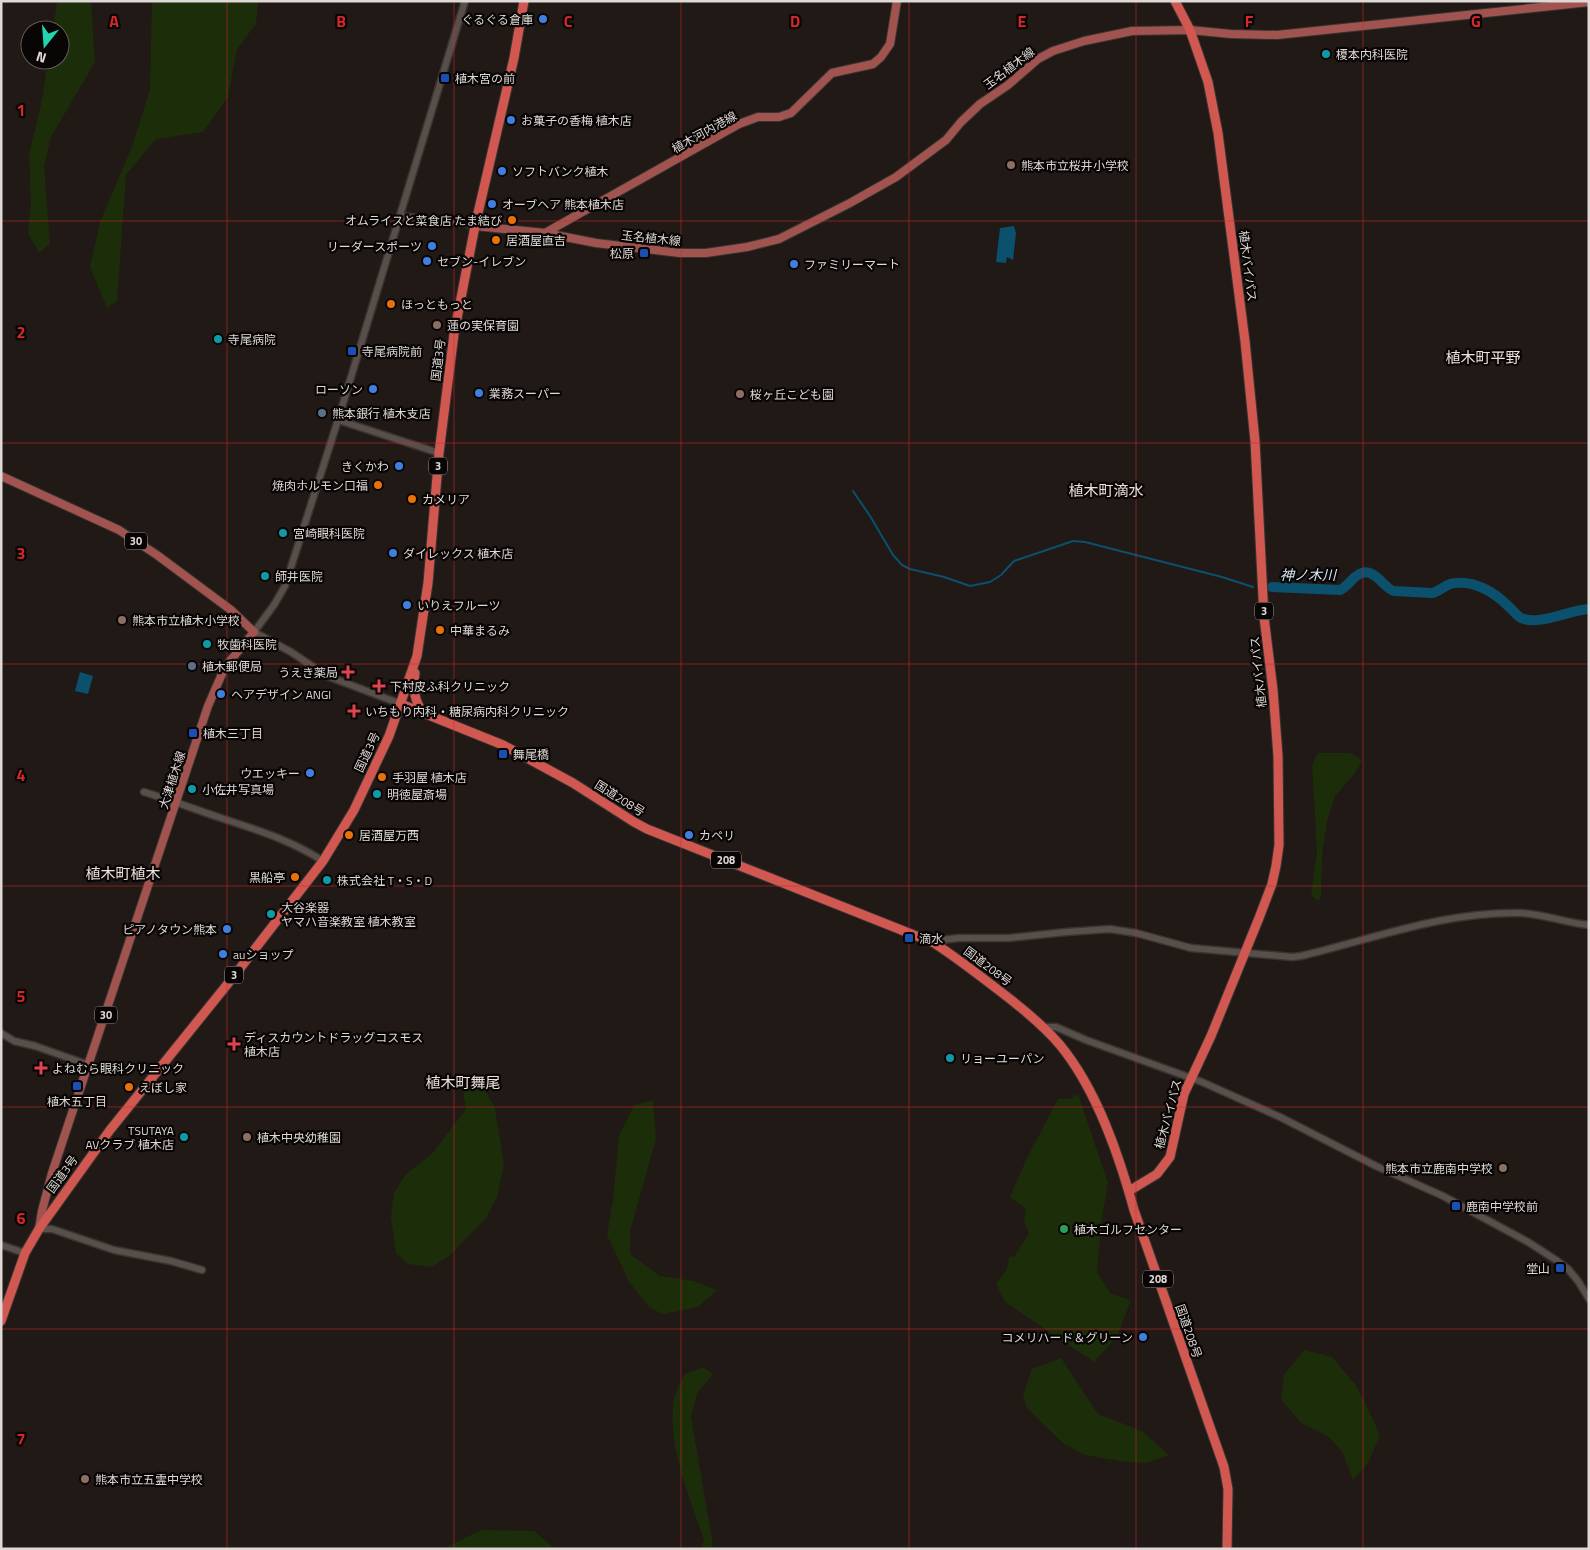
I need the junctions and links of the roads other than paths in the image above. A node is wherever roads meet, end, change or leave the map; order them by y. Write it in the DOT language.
graph roads {
  1 [pos="464,1"];
  2 [pos="524,1"];
  3 [pos="897,1"];
  4 [pos="1175,1"];
  5 [pos="1589,2"];
  6 [pos="1190,30"];
  7 [pos="400,216"];
  8 [pos="475,226"];
  9 [pos="545,233"];
  10 [pos="338,420"];
  11 [pos="439,453"];
  12 [pos="1,476"];
  13 [pos="254,632"];
  14 [pos="417,656"];
  15 [pos="401,704"];
  16 [pos="424,713"];
  17 [pos="144,792"];
  18 [pos="176,802"];
  19 [pos="323,860"];
  20 [pos="1589,926"];
  21 [pos="934,943"];
  22 [pos="1246,952"];
  23 [pos="1043,1027"];
  24 [pos="1,1033"];
  25 [pos="89,1065"];
  26 [pos="1191,1078"];
  27 [pos="1129,1191"];
  28 [pos="39,1229"];
  29 [pos="1,1245"];
  30 [pos="26,1253"];
  31 [pos="202,1270"];
  32 [pos="1589,1299"];
  33 [pos="1,1321"];
  34 [pos="1227,1549"];
  1 -- 7 [label="street"];
  2 -- 8 [label="highway, 国道3号 / 3"];
  3 -- 9 [label="main road, 植木河内港線"];
  4 -- 6 [label="highway, 植木バイパス / 3"];
  5 -- 6 [label="main road, 玉名植木線"];
  6 -- 9 [label="main road, 玉名植木線"];
  6 -- 22 [label="highway, 植木バイパス / 3"];
  7 -- 8 [label="street"];
  7 -- 10 [label="street"];
  8 -- 9 [label="main road"];
  8 -- 11 [label="highway, 国道3号 / 3"];
  10 -- 11 [label="street"];
  10 -- 13 [label="street"];
  11 -- 14 [label="highway, 国道3号 / 3"];
  12 -- 13 [label="main road, 30"];
  13 -- 15 [label="street"];
  13 -- 18 [label="main road, 大津植木線 / 30"];
  14 -- 15 [label="highway, 国道3号 / 3"];
  14 -- 16 [label="highway"];
  15 -- 16 [label="highway, 国道208号 / 208"];
  15 -- 19 [label="highway, 国道3号 / 3"];
  16 -- 21 [label="highway, 国道208号 / 208"];
  17 -- 18 [label="street"];
  18 -- 19 [label="street"];
  18 -- 25 [label="main road, 大津植木線 / 30"];
  19 -- 28 [label="highway, 国道3号 / 3"];
  20 -- 22 [label="street"];
  21 -- 22 [label="street"];
  21 -- 23 [label="highway, 国道208号 / 208"];
  22 -- 26 [label="highway, 植木バイパス / 3"];
  23 -- 26 [label="street"];
  23 -- 27 [label="highway, 国道208号 / 208"];
  24 -- 25 [label="street"];
  25 -- 28 [label="main road, 大津植木線 / 30"];
  26 -- 27 [label="highway, 植木バイパス / 3"];
  26 -- 32 [label="street"];
  27 -- 34 [label="highway, 国道208号 / 208"];
  28 -- 30 [label="highway, 国道3号 / 3"];
  28 -- 31 [label="street"];
  29 -- 30 [label="street"];
  30 -- 33 [label="highway, 国道3号 / 3"];
}
